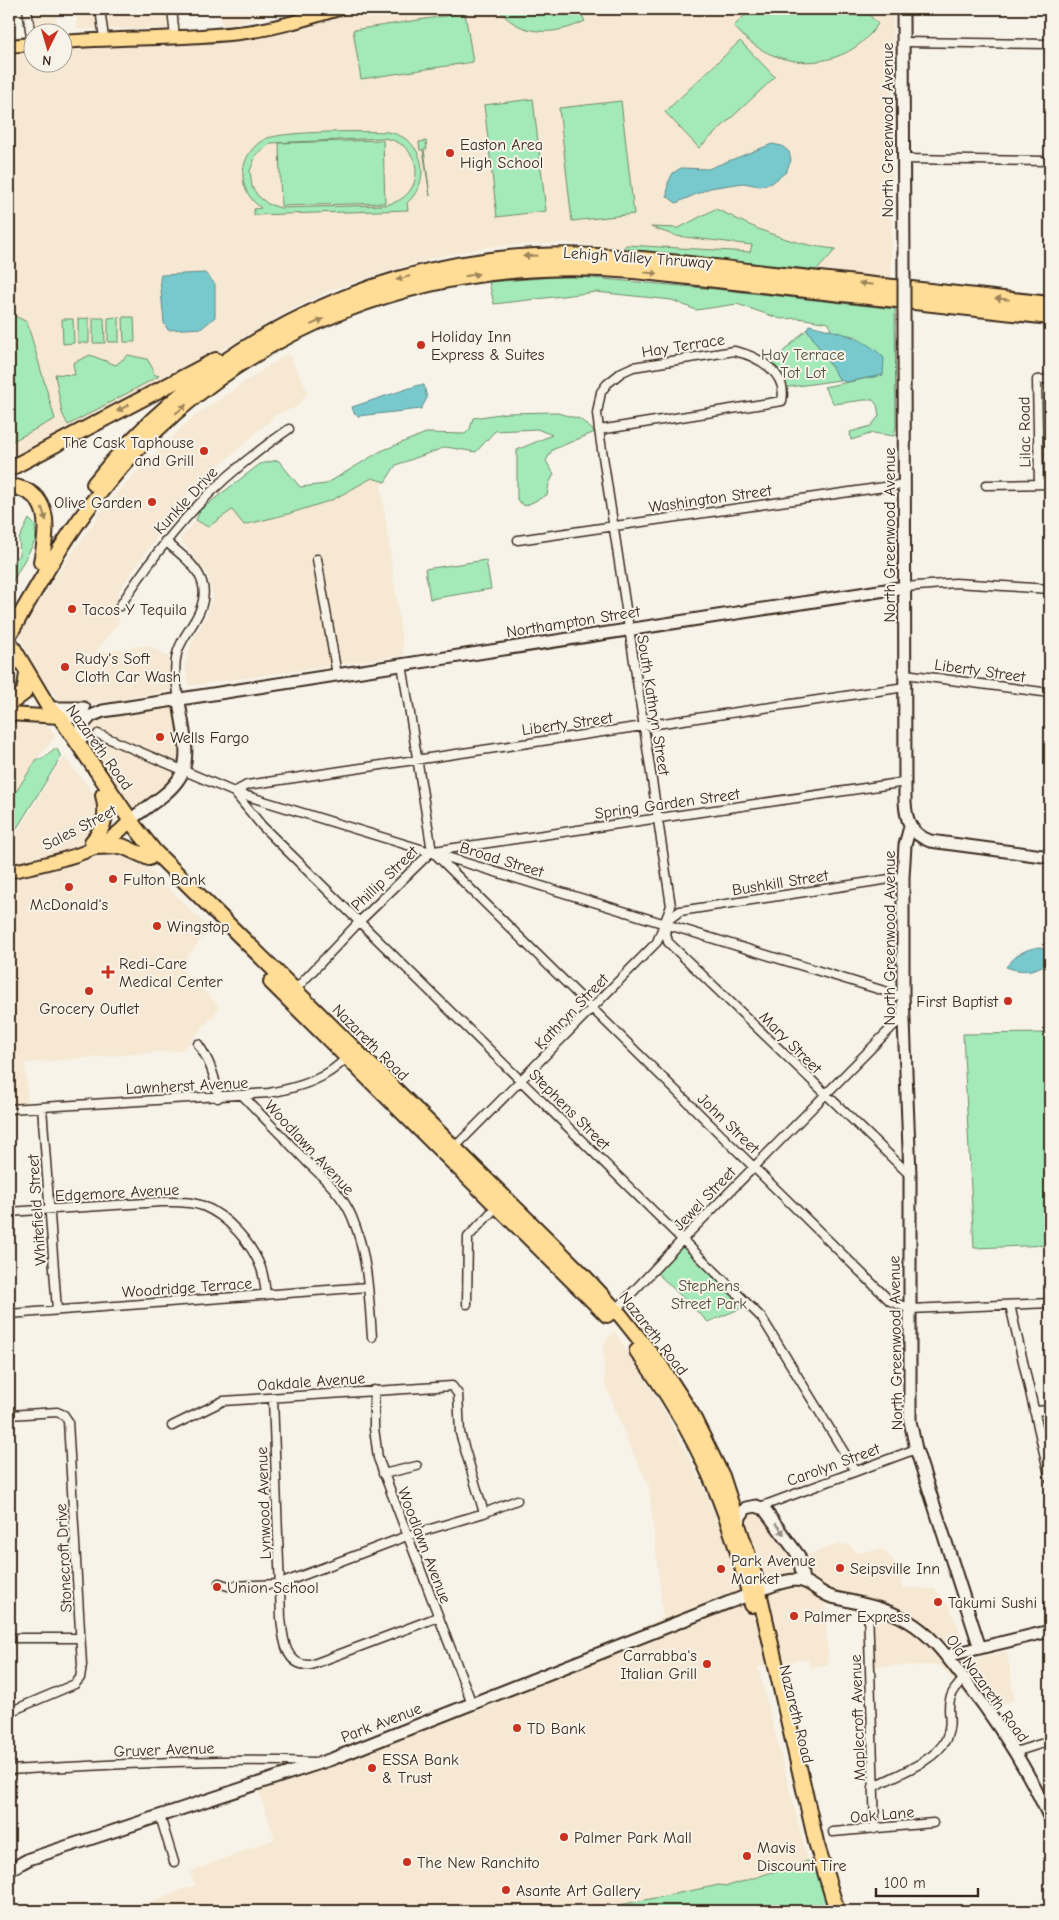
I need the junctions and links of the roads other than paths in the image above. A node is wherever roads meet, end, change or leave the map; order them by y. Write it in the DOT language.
graph roads {
  1 [pos="27,9"];
  2 [pos="100,9"];
  3 [pos="172,9"];
  4 [pos="338,9"];
  5 [pos="903,9"];
  6 [pos="29,22"];
  7 [pos="176,37"];
  8 [pos="104,38"];
  9 [pos="72,41"];
  10 [pos="903,42"];
  11 [pos="1050,44"];
  12 [pos="22,45"];
  13 [pos="9,46"];
  14 [pos="903,159"];
  15 [pos="1050,161"];
  16 [pos="1050,304"];
  17 [pos="1050,317"];
  18 [pos="249,345"];
  19 [pos="1050,380"];
  20 [pos="289,429"];
  21 [pos="599,430"];
  22 [pos="9,469"];
  23 [pos="905,484"];
  24 [pos="1039,484"];
  25 [pos="1050,484"];
  26 [pos="986,485"];
  27 [pos="9,486"];
  28 [pos="613,526"];
  29 [pos="518,540"];
  30 [pos="164,541"];
  31 [pos="317,559"];
  32 [pos="41,562"];
  33 [pos="905,587"];
  34 [pos="1050,589"];
  35 [pos="120,606"];
  36 [pos="629,629"];
  37 [pos="10,630"];
  38 [pos="402,664"];
  39 [pos="27,674"];
  40 [pos="905,674"];
  41 [pos="336,675"];
  42 [pos="905,687"];
  43 [pos="1050,693"];
  44 [pos="178,700"];
  45 [pos="9,705"];
  46 [pos="102,711"];
  47 [pos="9,714"];
  48 [pos="53,714"];
  49 [pos="91,716"];
  50 [pos="643,726"];
  51 [pos="98,734"];
  52 [pos="80,746"];
  53 [pos="417,759"];
  54 [pos="183,770"];
  55 [pos="906,782"];
  56 [pos="234,792"];
  57 [pos="103,795"];
  58 [pos="657,818"];
  59 [pos="125,823"];
  60 [pos="910,827"];
  61 [pos="93,844"];
  62 [pos="432,851"];
  63 [pos="1050,857"];
  64 [pos="148,858"];
  65 [pos="9,872"];
  66 [pos="903,877"];
  67 [pos="360,921"];
  68 [pos="665,923"];
  69 [pos="291,994"];
  70 [pos="904,997"];
  71 [pos="592,1009"];
  72 [pos="904,1014"];
  73 [pos="198,1044"];
  74 [pos="351,1053"];
  75 [pos="522,1080"];
  76 [pos="825,1095"];
  77 [pos="243,1096"];
  78 [pos="218,1098"];
  79 [pos="42,1107"];
  80 [pos="9,1109"];
  81 [pos="451,1152"];
  82 [pos="754,1167"];
  83 [pos="910,1175"];
  84 [pos="501,1201"];
  85 [pos="50,1209"];
  86 [pos="9,1212"];
  87 [pos="683,1239"];
  88 [pos="368,1288"];
  89 [pos="266,1295"];
  90 [pos="1050,1303"];
  91 [pos="467,1304"];
  92 [pos="1010,1305"];
  93 [pos="910,1309"];
  94 [pos="57,1310"];
  95 [pos="9,1314"];
  96 [pos="613,1314"];
  97 [pos="372,1337"];
  98 [pos="374,1390"];
  99 [pos="272,1398"];
  100 [pos="1034,1410"];
  101 [pos="1050,1410"];
  102 [pos="9,1415"];
  103 [pos="172,1426"];
  104 [pos="916,1449"];
  105 [pos="417,1466"];
  106 [pos="855,1470"];
  107 [pos="383,1474"];
  108 [pos="1050,1479"];
  109 [pos="517,1500"];
  110 [pos="760,1507"];
  111 [pos="484,1513"];
  112 [pos="739,1527"];
  113 [pos="407,1536"];
  114 [pos="793,1548"];
  115 [pos="803,1581"];
  116 [pos="219,1583"];
  117 [pos="783,1583"];
  118 [pos="280,1584"];
  119 [pos="754,1594"];
  120 [pos="868,1606"];
  121 [pos="438,1617"];
  122 [pos="1050,1631"];
  123 [pos="9,1638"];
  124 [pos="80,1638"];
  125 [pos="980,1648"];
  126 [pos="946,1656"];
  127 [pos="964,1679"];
  128 [pos="472,1704"];
  129 [pos="9,1712"];
  130 [pos="1050,1741"];
  131 [pos="1015,1752"];
  132 [pos="320,1762"];
  133 [pos="9,1770"];
  134 [pos="873,1787"];
  135 [pos="160,1816"];
  136 [pos="1050,1818"];
  137 [pos="933,1823"];
  138 [pos="875,1828"];
  139 [pos="833,1832"];
  140 [pos="29,1859"];
  141 [pos="174,1862"];
  142 [pos="9,1864"];
  143 [pos="9,1870"];
  144 [pos="837,1911"];
  1 -- 6 [label="street"];
  2 -- 8 [label="street"];
  3 -- 7 [label="street"];
  4 -- 7 [label="main road"];
  5 -- 10 [label="street, North Greenwood Avenue"];
  7 -- 8 [label="main road"];
  8 -- 9 [label="main road"];
  10 -- 11 [label="street"];
  10 -- 14 [label="street, North Greenwood Avenue"];
  12 -- 13 [label="main road"];
  14 -- 15 [label="street"];
  14 -- 23 [label="street, North Greenwood Avenue, bridge"];
  16 -- 18 [label="highway, Lehigh Valley Thruway, one-way"];
  37 -- 17 [label="highway, Lehigh Valley Thruway, one-way"];
  18 -- 22 [label="highway, one-way"];
  18 -- 32 [label="highway, Lehigh Valley Thruway"];
  19 -- 24 [label="street, Lilac Road"];
  20 -- 30 [label="street, Kunkle Drive"];
  21 -- 21 [label="street, Hay Terrace"];
  21 -- 28 [label="street, South Kathryn Street"];
  23 -- 28 [label="street, Washington Street"];
  23 -- 33 [label="street, North Greenwood Avenue"];
  24 -- 25 [label="street"];
  24 -- 26 [label="street"];
  27 -- 32 [label="highway, one-way"];
  28 -- 29 [label="street, Washington Street"];
  28 -- 36 [label="street, South Kathryn Street"];
  30 -- 35 [label="street, Kunkle Drive"];
  30 -- 44 [label="street"];
  31 -- 41 [label="street"];
  32 -- 37 [label="highway, Lehigh Valley Thruway"];
  33 -- 34 [label="street, Northampton Street"];
  33 -- 36 [label="street, Northampton Street"];
  33 -- 40 [label="street, North Greenwood Avenue"];
  36 -- 38 [label="street, Northampton Street"];
  36 -- 50 [label="street, South Kathryn Street"];
  37 -- 39 [label="highway"];
  38 -- 41 [label="street, Northampton Street"];
  38 -- 53 [label="street, Phillip Street"];
  39 -- 45 [label="highway"];
  39 -- 48 [label="highway"];
  40 -- 42 [label="street, North Greenwood Avenue"];
  40 -- 43 [label="street, Liberty Street"];
  41 -- 44 [label="street, Northampton Street"];
  42 -- 50 [label="street, Liberty Street"];
  42 -- 55 [label="street, North Greenwood Avenue"];
  44 -- 46 [label="street, Northampton Street"];
  44 -- 54 [label="street"];
  45 -- 48 [label="main road, Northampton Street"];
  46 -- 48 [label="street, Northampton Street"];
  46 -- 49 [label="street, Northampton Street"];
  47 -- 48 [label="main road, Northampton Street"];
  48 -- 49 [label="street, Northampton Street"];
  48 -- 52 [label="highway, Nazareth Road"];
  48 -- 57 [label="highway, Nazareth Road"];
  49 -- 52 [label="street"];
  50 -- 53 [label="street, Liberty Street"];
  50 -- 58 [label="street, South Kathryn Street"];
  51 -- 54 [label="street, Broad Street"];
  52 -- 59 [label="highway, Nazareth Road"];
  53 -- 56 [label="street, Liberty Street"];
  53 -- 62 [label="street, Phillip Street"];
  54 -- 56 [label="street, Broad Street"];
  54 -- 59 [label="street, Sales Street"];
  55 -- 58 [label="street, Spring Garden Street"];
  55 -- 60 [label="street, North Greenwood Avenue"];
  56 -- 62 [label="street, Broad Street"];
  56 -- 67 [label="street, Stephens Street"];
  57 -- 59 [label="highway, Nazareth Road"];
  57 -- 61 [label="highway"];
  58 -- 62 [label="street, Spring Garden Street"];
  58 -- 68 [label="street, South Kathryn Street"];
  59 -- 61 [label="main road, Sales Street"];
  59 -- 64 [label="highway, Nazareth Road"];
  59 -- 69 [label="highway, Nazareth Road"];
  60 -- 63 [label="street"];
  60 -- 66 [label="street, North Greenwood Avenue"];
  61 -- 64 [label="highway"];
  61 -- 65 [label="main road, Sales Street"];
  62 -- 67 [label="street, Phillip Street"];
  62 -- 68 [label="street, Broad Street"];
  62 -- 71 [label="street, John Street"];
  64 -- 69 [label="highway, Nazareth Road"];
  66 -- 68 [label="street, Bushkill Street"];
  66 -- 70 [label="street, North Greenwood Avenue"];
  67 -- 69 [label="street, Phillip Street"];
  67 -- 75 [label="street, Stephens Street"];
  68 -- 70 [label="street, Broad Street"];
  68 -- 71 [label="street, Kathryn Street"];
  68 -- 76 [label="street, Mary Street"];
  69 -- 74 [label="highway, Nazareth Road"];
  70 -- 72 [label="street, North Greenwood Avenue"];
  71 -- 75 [label="street, Kathryn Street"];
  71 -- 82 [label="street, John Street"];
  72 -- 76 [label="street, Jewel Street"];
  72 -- 83 [label="street, North Greenwood Avenue"];
  73 -- 78 [label="street"];
  74 -- 77 [label="street, Lawnherst Avenue"];
  74 -- 81 [label="highway, Nazareth Road"];
  75 -- 81 [label="street, Kathryn Street"];
  75 -- 87 [label="street, Stephens Street"];
  76 -- 82 [label="street, Jewel Street"];
  76 -- 83 [label="street, Mary Street"];
  77 -- 78 [label="street, Lawnherst Avenue"];
  77 -- 88 [label="street, Woodlawn Avenue"];
  78 -- 79 [label="street, Lawnherst Avenue"];
  79 -- 80 [label="street, Lawnherst Avenue"];
  79 -- 85 [label="street, Whitefield Street"];
  81 -- 84 [label="highway, Nazareth Road"];
  82 -- 87 [label="street, Jewel Street"];
  82 -- 93 [label="street, John Street"];
  83 -- 93 [label="street, North Greenwood Avenue"];
  84 -- 91 [label="street"];
  84 -- 96 [label="highway, Nazareth Road"];
  85 -- 86 [label="street, Edgemore Avenue"];
  85 -- 89 [label="street, Edgemore Avenue"];
  85 -- 94 [label="street, Whitefield Street"];
  87 -- 96 [label="street, Jewel Street"];
  87 -- 106 [label="street, Stephens Street"];
  88 -- 89 [label="street, Woodridge Terrace"];
  88 -- 97 [label="street, Woodlawn Avenue"];
  89 -- 94 [label="street, Woodridge Terrace"];
  90 -- 92 [label="street, John Street"];
  92 -- 93 [label="street, John Street"];
  92 -- 100 [label="street"];
  93 -- 104 [label="street, North Greenwood Avenue"];
  94 -- 95 [label="street, Woodridge Terrace"];
  96 -- 112 [label="highway, Nazareth Road"];
  96 -- 119 [label="highway, Nazareth Road"];
  98 -- 99 [label="street, Oakdale Avenue"];
  98 -- 107 [label="street, Woodlawn Avenue"];
  98 -- 111 [label="street, Oakdale Avenue"];
  99 -- 103 [label="street, Oakdale Avenue"];
  99 -- 118 [label="street, Lynwood Avenue"];
  100 -- 101 [label="street"];
  100 -- 108 [label="street"];
  102 -- 124 [label="street, Stonecroft Drive"];
  104 -- 106 [label="street, Carolyn Street"];
  104 -- 125 [label="street, North Greenwood Avenue"];
  105 -- 107 [label="street"];
  106 -- 110 [label="street, Carolyn Street"];
  107 -- 113 [label="street, Woodlawn Avenue"];
  109 -- 111 [label="street"];
  110 -- 112 [label="street"];
  110 -- 114 [label="street, one-way"];
  111 -- 113 [label="street"];
  112 -- 119 [label="highway, Nazareth Road"];
  113 -- 118 [label="street"];
  113 -- 121 [label="street, Woodlawn Avenue"];
  114 -- 115 [label="street"];
  114 -- 117 [label="street"];
  115 -- 117 [label="street"];
  115 -- 120 [label="street, Old Nazareth Road"];
  116 -- 118 [label="street"];
  117 -- 119 [label="street"];
  118 -- 121 [label="street, Lynwood Avenue"];
  119 -- 128 [label="street, Park Avenue"];
  119 -- 144 [label="highway, Nazareth Road"];
  120 -- 126 [label="street, Old Nazareth Road"];
  120 -- 134 [label="street, Maplecroft Avenue"];
  121 -- 128 [label="street, Woodlawn Avenue"];
  122 -- 125 [label="street"];
  123 -- 124 [label="street"];
  124 -- 129 [label="street, Stonecroft Drive"];
  125 -- 126 [label="street"];
  126 -- 127 [label="street, Old Nazareth Road"];
  127 -- 131 [label="street, Old Nazareth Road"];
  127 -- 134 [label="street"];
  128 -- 132 [label="street, Park Avenue"];
  130 -- 131 [label="street"];
  131 -- 136 [label="street, Old Nazareth Road"];
  132 -- 133 [label="street, Gruver Avenue"];
  132 -- 135 [label="street, Park Avenue"];
  134 -- 138 [label="street, Maplecroft Avenue"];
  135 -- 140 [label="street, Park Avenue"];
  135 -- 141 [label="street"];
  137 -- 138 [label="street, Oak Lane"];
  138 -- 139 [label="street, Oak Lane"];
  140 -- 142 [label="street, Park Avenue"];
  140 -- 143 [label="street"];
}
